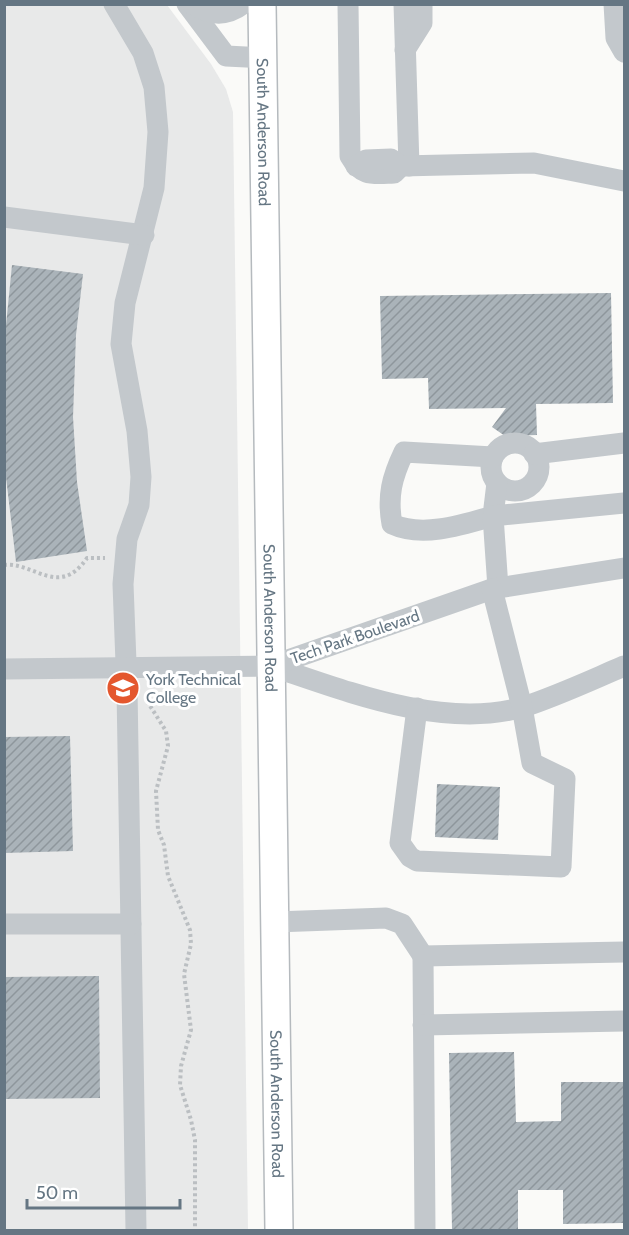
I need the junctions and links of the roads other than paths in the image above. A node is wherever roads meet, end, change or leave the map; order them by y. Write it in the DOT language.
graph roads {
  1 [pos="114,4"];
  2 [pos="187,4"];
  3 [pos="192,4"];
  4 [pos="243,4"];
  5 [pos="262,4"];
  6 [pos="348,4"];
  7 [pos="404,4"];
  8 [pos="422,4"];
  9 [pos="614,4"];
  10 [pos="405,51"];
  11 [pos="624,52"];
  12 [pos="264,58"];
  13 [pos="405,166"];
  14 [pos="624,181"];
  15 [pos="4,217"];
  16 [pos="144,235"];
  17 [pos="624,443"];
  18 [pos="534,454"];
  19 [pos="493,457"];
  20 [pos="497,483"];
  21 [pos="519,491"];
  22 [pos="624,503"];
  23 [pos="500,515"];
  24 [pos="624,568"];
  25 [pos="495,589"];
  26 [pos="271,666"];
  27 [pos="624,666"];
  28 [pos="127,668"];
  29 [pos="4,669"];
  30 [pos="522,707"];
  31 [pos="417,708"];
  32 [pos="275,922"];
  33 [pos="4,924"];
  34 [pos="131,924"];
  35 [pos="624,952"];
  36 [pos="423,956"];
  37 [pos="624,1021"];
  38 [pos="423,1025"];
  39 [pos="136,1230"];
  40 [pos="279,1230"];
  41 [pos="425,1230"];
  1 -- 16 [label="street"];
  2 -- 12 [label="street"];
  3 -- 4 [label="street"];
  5 -- 12 [label="main road, South Anderson Road"];
  6 -- 13 [label="street"];
  7 -- 10 [label="street"];
  8 -- 10 [label="street"];
  9 -- 11 [label="street"];
  10 -- 13 [label="street"];
  12 -- 26 [label="main road, South Anderson Road"];
  13 -- 14 [label="street"];
  15 -- 16 [label="street"];
  16 -- 28 [label="street"];
  17 -- 18 [label="street"];
  18 -- 19 [label="street"];
  18 -- 21 [label="street"];
  19 -- 20 [label="street"];
  19 -- 23 [label="street"];
  20 -- 21 [label="street"];
  20 -- 23 [label="street"];
  21 -- 23 [label="street"];
  22 -- 23 [label="street"];
  23 -- 25 [label="street"];
  24 -- 25 [label="street, Tech Park Boulevard"];
  25 -- 26 [label="street, Tech Park Boulevard"];
  25 -- 30 [label="street"];
  26 -- 28 [label="street"];
  26 -- 31 [label="street, Tech Park Boulevard"];
  26 -- 32 [label="main road, South Anderson Road"];
  27 -- 30 [label="street, Tech Park Boulevard"];
  28 -- 29 [label="street"];
  28 -- 34 [label="street"];
  30 -- 31 [label="street, Tech Park Boulevard"];
  30 -- 31 [label="street"];
  32 -- 36 [label="street"];
  32 -- 40 [label="main road, South Anderson Road"];
  33 -- 34 [label="street"];
  34 -- 39 [label="street"];
  35 -- 36 [label="street"];
  36 -- 38 [label="street"];
  37 -- 38 [label="street"];
  38 -- 41 [label="street"];
}
